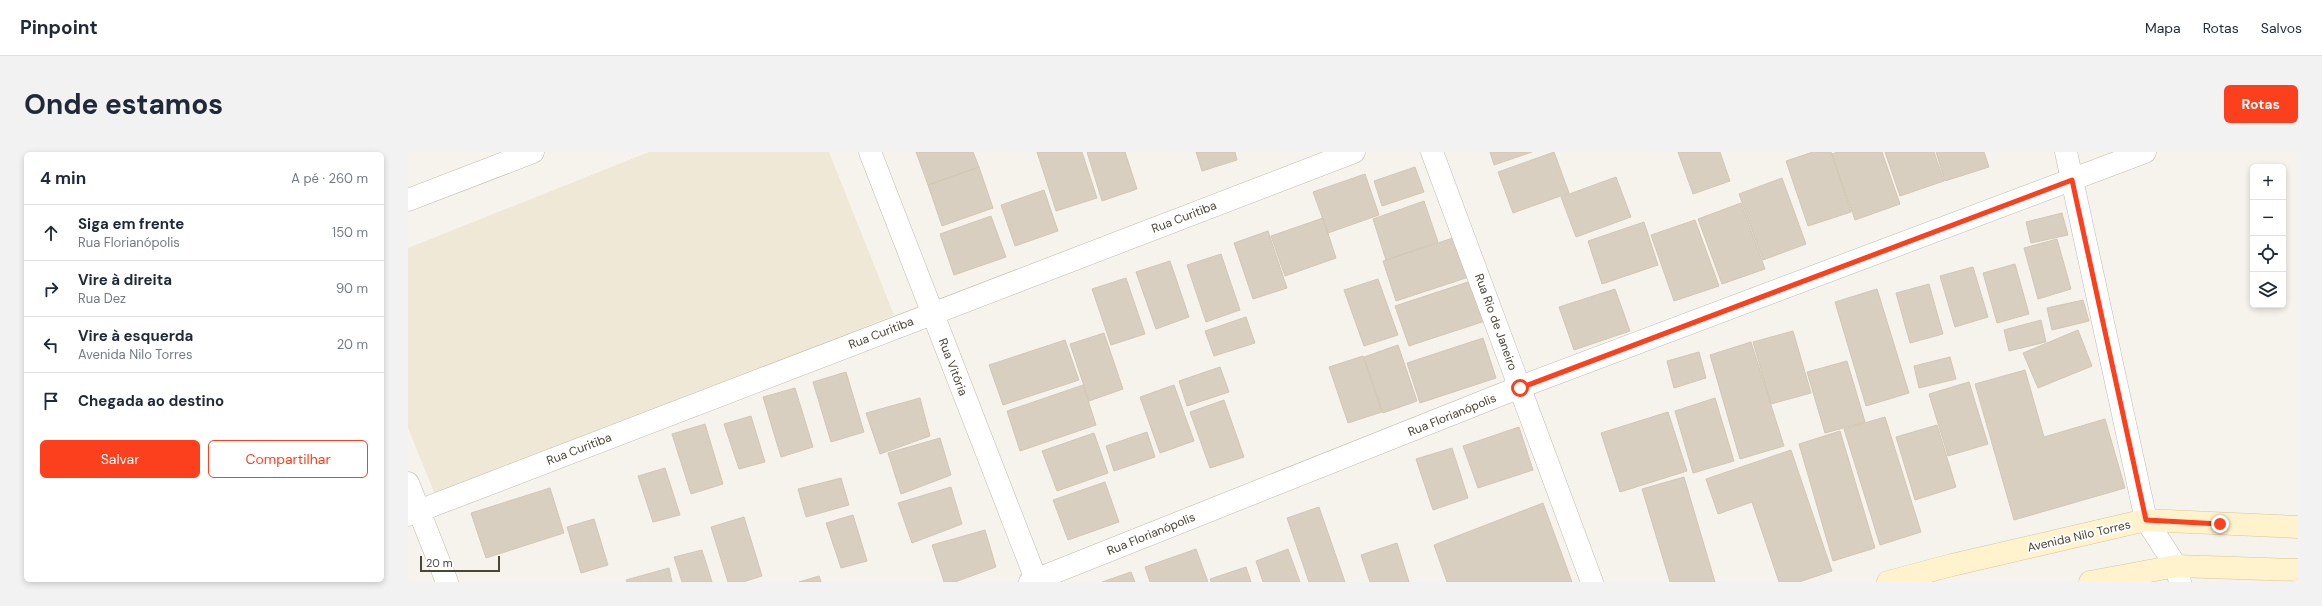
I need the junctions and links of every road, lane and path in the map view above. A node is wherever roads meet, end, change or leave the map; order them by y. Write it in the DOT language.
graph roads {
  1 [pos="533,152"];
  2 [pos="870,152"];
  3 [pos="1354,152"];
  4 [pos="1432,152"];
  5 [pos="2066,152"];
  6 [pos="2145,152"];
  7 [pos="2072,180"];
  8 [pos="408,200"];
  9 [pos="932,313"];
  10 [pos="1520,388"];
  11 [pos="408,483"];
  12 [pos="413,513"];
  13 [pos="2146,520"];
  14 [pos="2298,527"];
  15 [pos="2298,570"];
  16 [pos="2178,574"];
  17 [pos="1034,581"];
  18 [pos="447,582"];
  19 [pos="1592,582"];
  20 [pos="1888,582"];
  21 [pos="2090,582"];
  1 -- 8 [label="street"];
  2 -- 9 [label="street, Rua Vitória"];
  3 -- 9 [label="street, Rua Curitiba"];
  4 -- 10 [label="street, Rua Rio de Janeiro"];
  5 -- 7 [label="street"];
  6 -- 7 [label="street, Rua Florianópolis"];
  7 -- 10 [label="street, Rua Florianópolis"];
  7 -- 13 [label="street"];
  9 -- 12 [label="street, Rua Curitiba"];
  9 -- 17 [label="street, Rua Vitória"];
  10 -- 17 [label="street, Rua Florianópolis"];
  10 -- 19 [label="street, Rua Rio de Janeiro"];
  11 -- 12 [label="street"];
  12 -- 18 [label="street"];
  13 -- 14 [label="main road, Avenida Nilo Torres"];
  13 -- 16 [label="street"];
  13 -- 20 [label="main road, Avenida Nilo Torres"];
  15 -- 16 [label="main road"];
  16 -- 21 [label="main road"];
}
